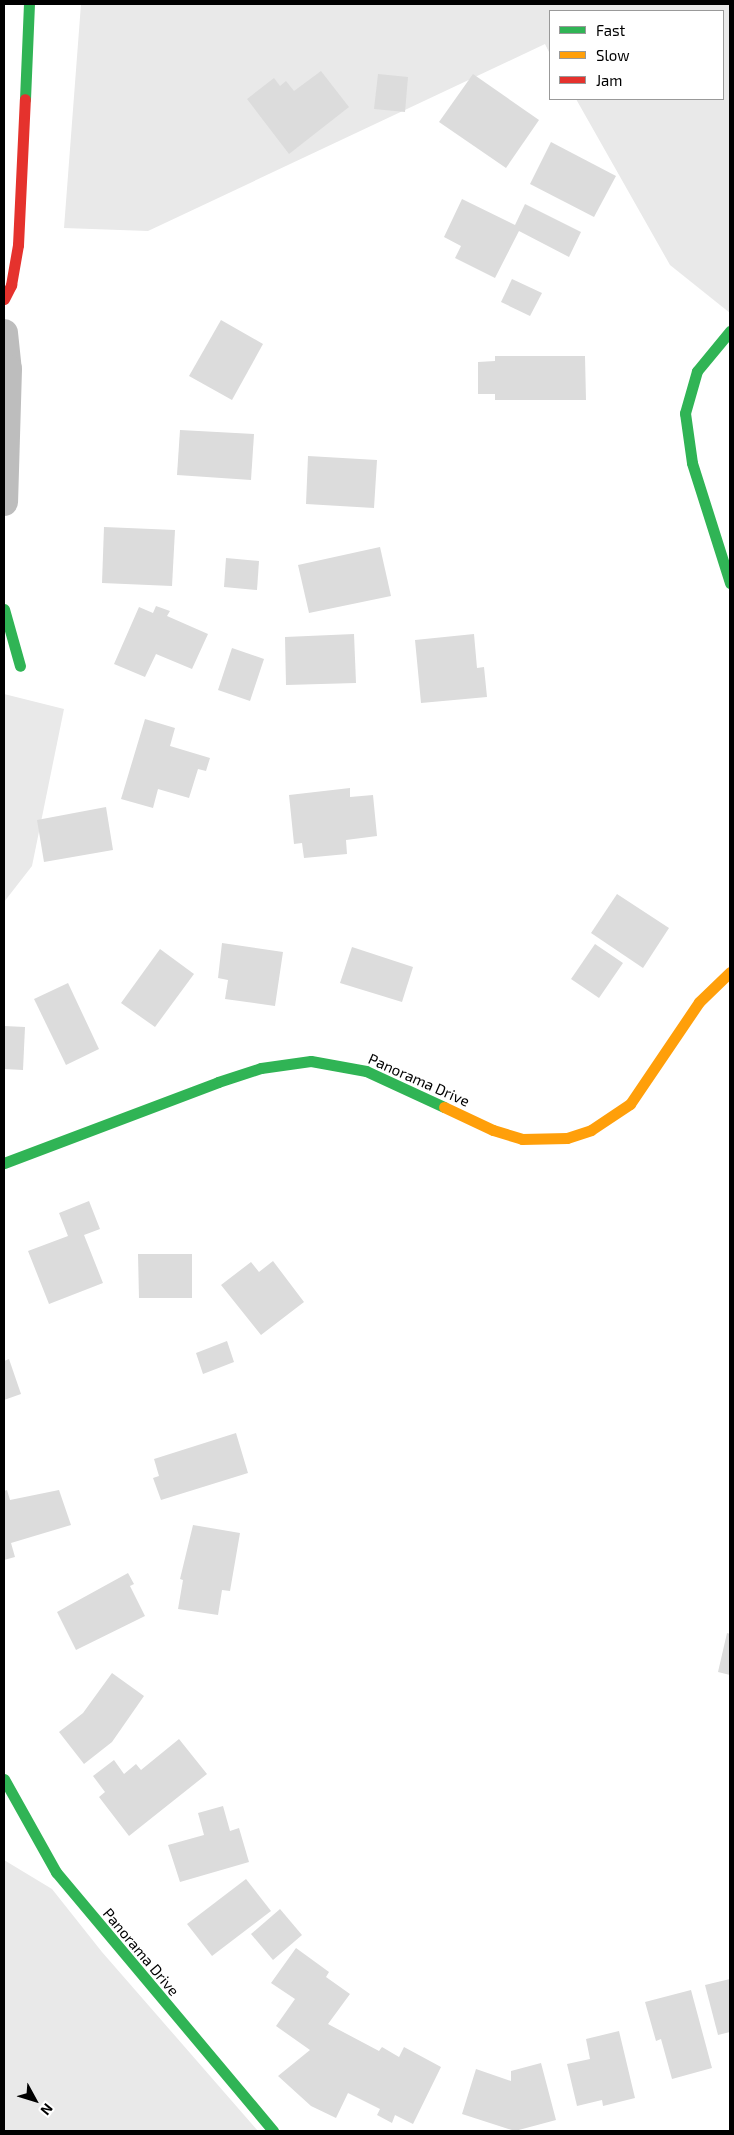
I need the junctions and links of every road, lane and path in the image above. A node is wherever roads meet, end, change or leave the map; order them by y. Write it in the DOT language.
graph roads {
  1 [pos="29,4"];
  2 [pos="4,299"];
  3 [pos="730,331"];
  4 [pos="4,333"];
  5 [pos="4,502"];
  6 [pos="730,583"];
  7 [pos="4,609"];
  8 [pos="20,666"];
  9 [pos="730,972"];
  10 [pos="4,1163"];
  11 [pos="4,1779"];
  12 [pos="273,2131"];
  1 -- 2 [label="street"];
  3 -- 6 [label="street"];
  4 -- 5 [label="street"];
  7 -- 8 [label="street"];
  9 -- 10 [label="street, Panorama Drive"];
  11 -- 12 [label="street, Panorama Drive"];
}
